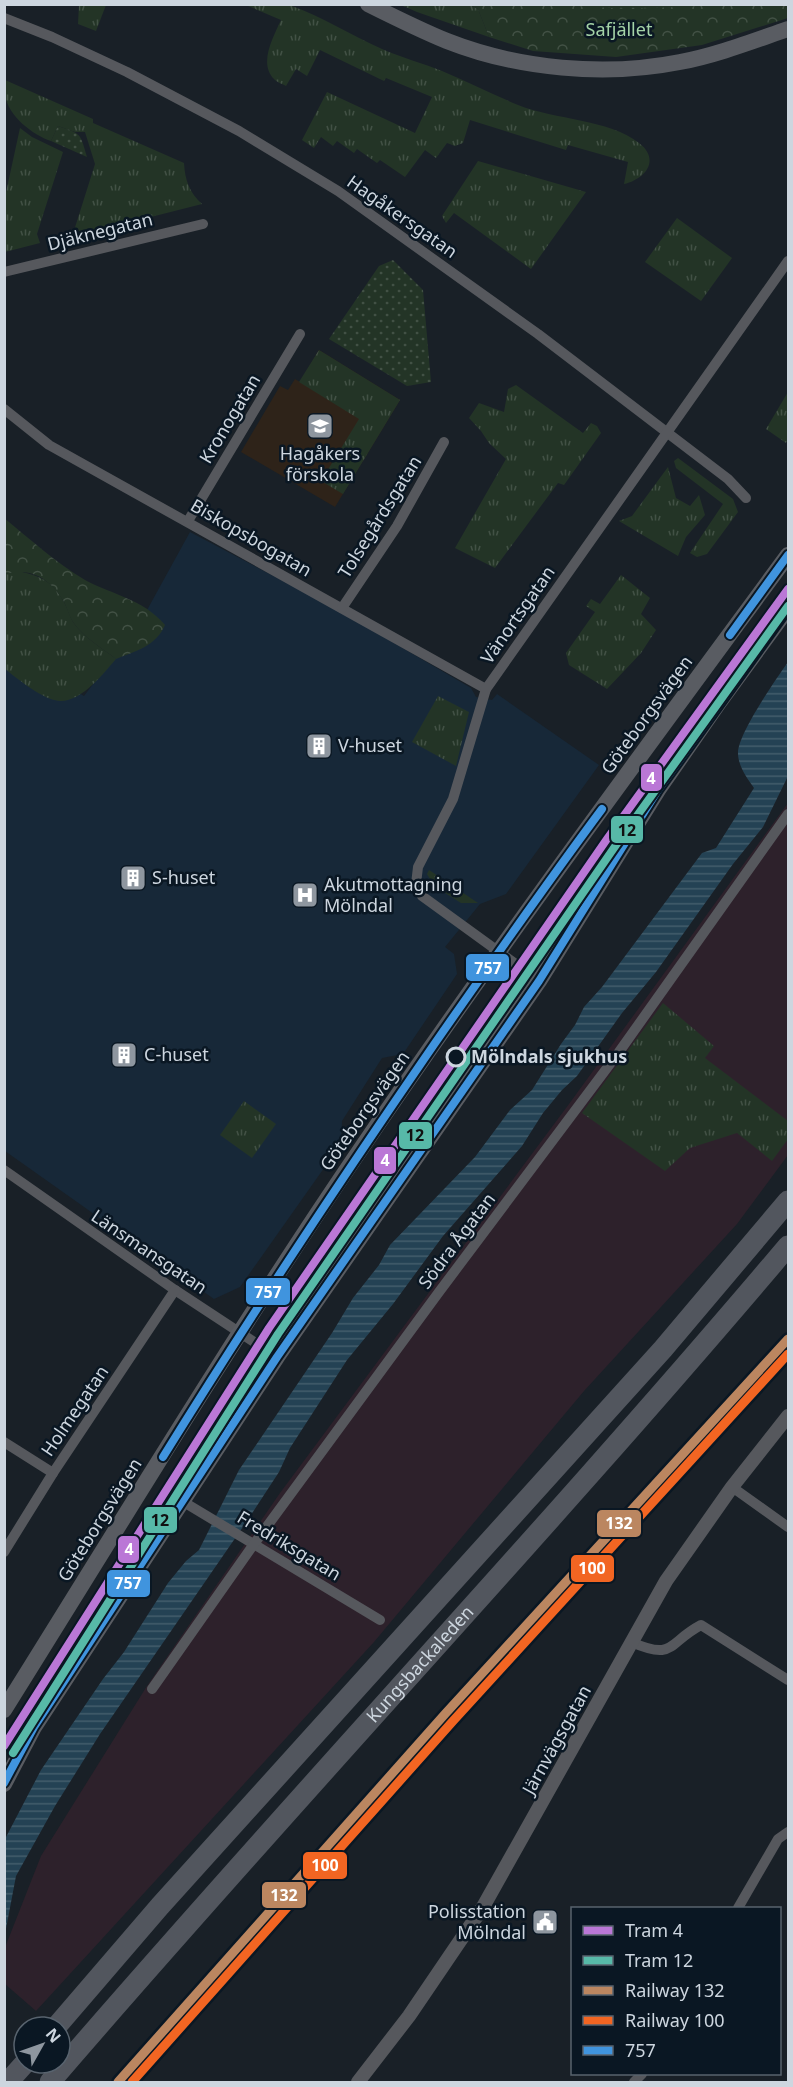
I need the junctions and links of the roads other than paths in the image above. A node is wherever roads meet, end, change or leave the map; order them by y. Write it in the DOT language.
graph roads {
  1 [pos="368,4"];
  2 [pos="4,18"];
  3 [pos="789,29"];
  4 [pos="203,224"];
  5 [pos="789,261"];
  6 [pos="4,272"];
  7 [pos="300,334"];
  8 [pos="4,409"];
  9 [pos="667,433"];
  10 [pos="444,442"];
  11 [pos="746,498"];
  12 [pos="188,521"];
  13 [pos="789,555"];
  14 [pos="342,608"];
  15 [pos="789,608"];
  16 [pos="486,689"];
  17 [pos="789,814"];
  18 [pos="499,951"];
  19 [pos="539,981"];
  20 [pos="4,1170"];
  21 [pos="789,1201"];
  22 [pos="789,1246"];
  23 [pos="176,1290"];
  24 [pos="239,1333"];
  25 [pos="277,1357"];
  26 [pos="789,1416"];
  27 [pos="4,1442"];
  28 [pos="53,1473"];
  29 [pos="732,1487"];
  30 [pos="182,1501"];
  31 [pos="789,1527"];
  32 [pos="250,1542"];
  33 [pos="4,1552"];
  34 [pos="380,1620"];
  35 [pos="631,1642"];
  36 [pos="789,1680"];
  37 [pos="152,1689"];
  38 [pos="5,1708"];
  39 [pos="4,1784"];
  40 [pos="789,1832"];
  41 [pos="739,1907"];
  42 [pos="66,2015"];
  43 [pos="50,2082"];
  44 [pos="358,2082"];
  1 -- 3 [label="main road"];
  2 -- 9 [label="street, Hagåkersgatan"];
  4 -- 6 [label="street, Djäknegatan"];
  5 -- 9 [label="street, Vänortsgatan"];
  7 -- 12 [label="street, Kronogatan"];
  8 -- 12 [label="street, Biskopsbogatan"];
  9 -- 11 [label="street, Hagåkersgatan"];
  9 -- 16 [label="street, Vänortsgatan"];
  10 -- 14 [label="street, Tolsegårdsgatan"];
  12 -- 14 [label="street, Biskopsbogatan"];
  13 -- 18 [label="main road, Göteborgsvägen"];
  14 -- 16 [label="street, Biskopsbogatan"];
  15 -- 19 [label="main road"];
  16 -- 18 [label="street, Vänortsgatan"];
  17 -- 32 [label="street, Södra Ågatan"];
  18 -- 19 [label="street, Vänortsgatan"];
  18 -- 24 [label="main road, Göteborgsvägen"];
  19 -- 25 [label="main road"];
  20 -- 23 [label="street, Länsmansgatan"];
  21 -- 42 [label="highway, Kungsbackaleden"];
  22 -- 43 [label="highway, Kungsbackaleden"];
  23 -- 24 [label="street, Länsmansgatan"];
  23 -- 28 [label="street, Holmegatan"];
  24 -- 25 [label="street, Länsmansgatan"];
  24 -- 38 [label="main road, Göteborgsvägen"];
  25 -- 30 [label="main road"];
  26 -- 29 [label="street, Järnvägsgatan"];
  27 -- 28 [label="street"];
  28 -- 33 [label="street, Holmegatan"];
  29 -- 31 [label="street"];
  29 -- 35 [label="street, Järnvägsgatan"];
  30 -- 32 [label="street, Fredriksgatan"];
  30 -- 39 [label="main road"];
  32 -- 34 [label="street, Fredriksgatan"];
  32 -- 37 [label="street, Södra Ågatan"];
  35 -- 36 [label="street"];
  35 -- 44 [label="street, Järnvägsgatan"];
  40 -- 41 [label="street"];
}
